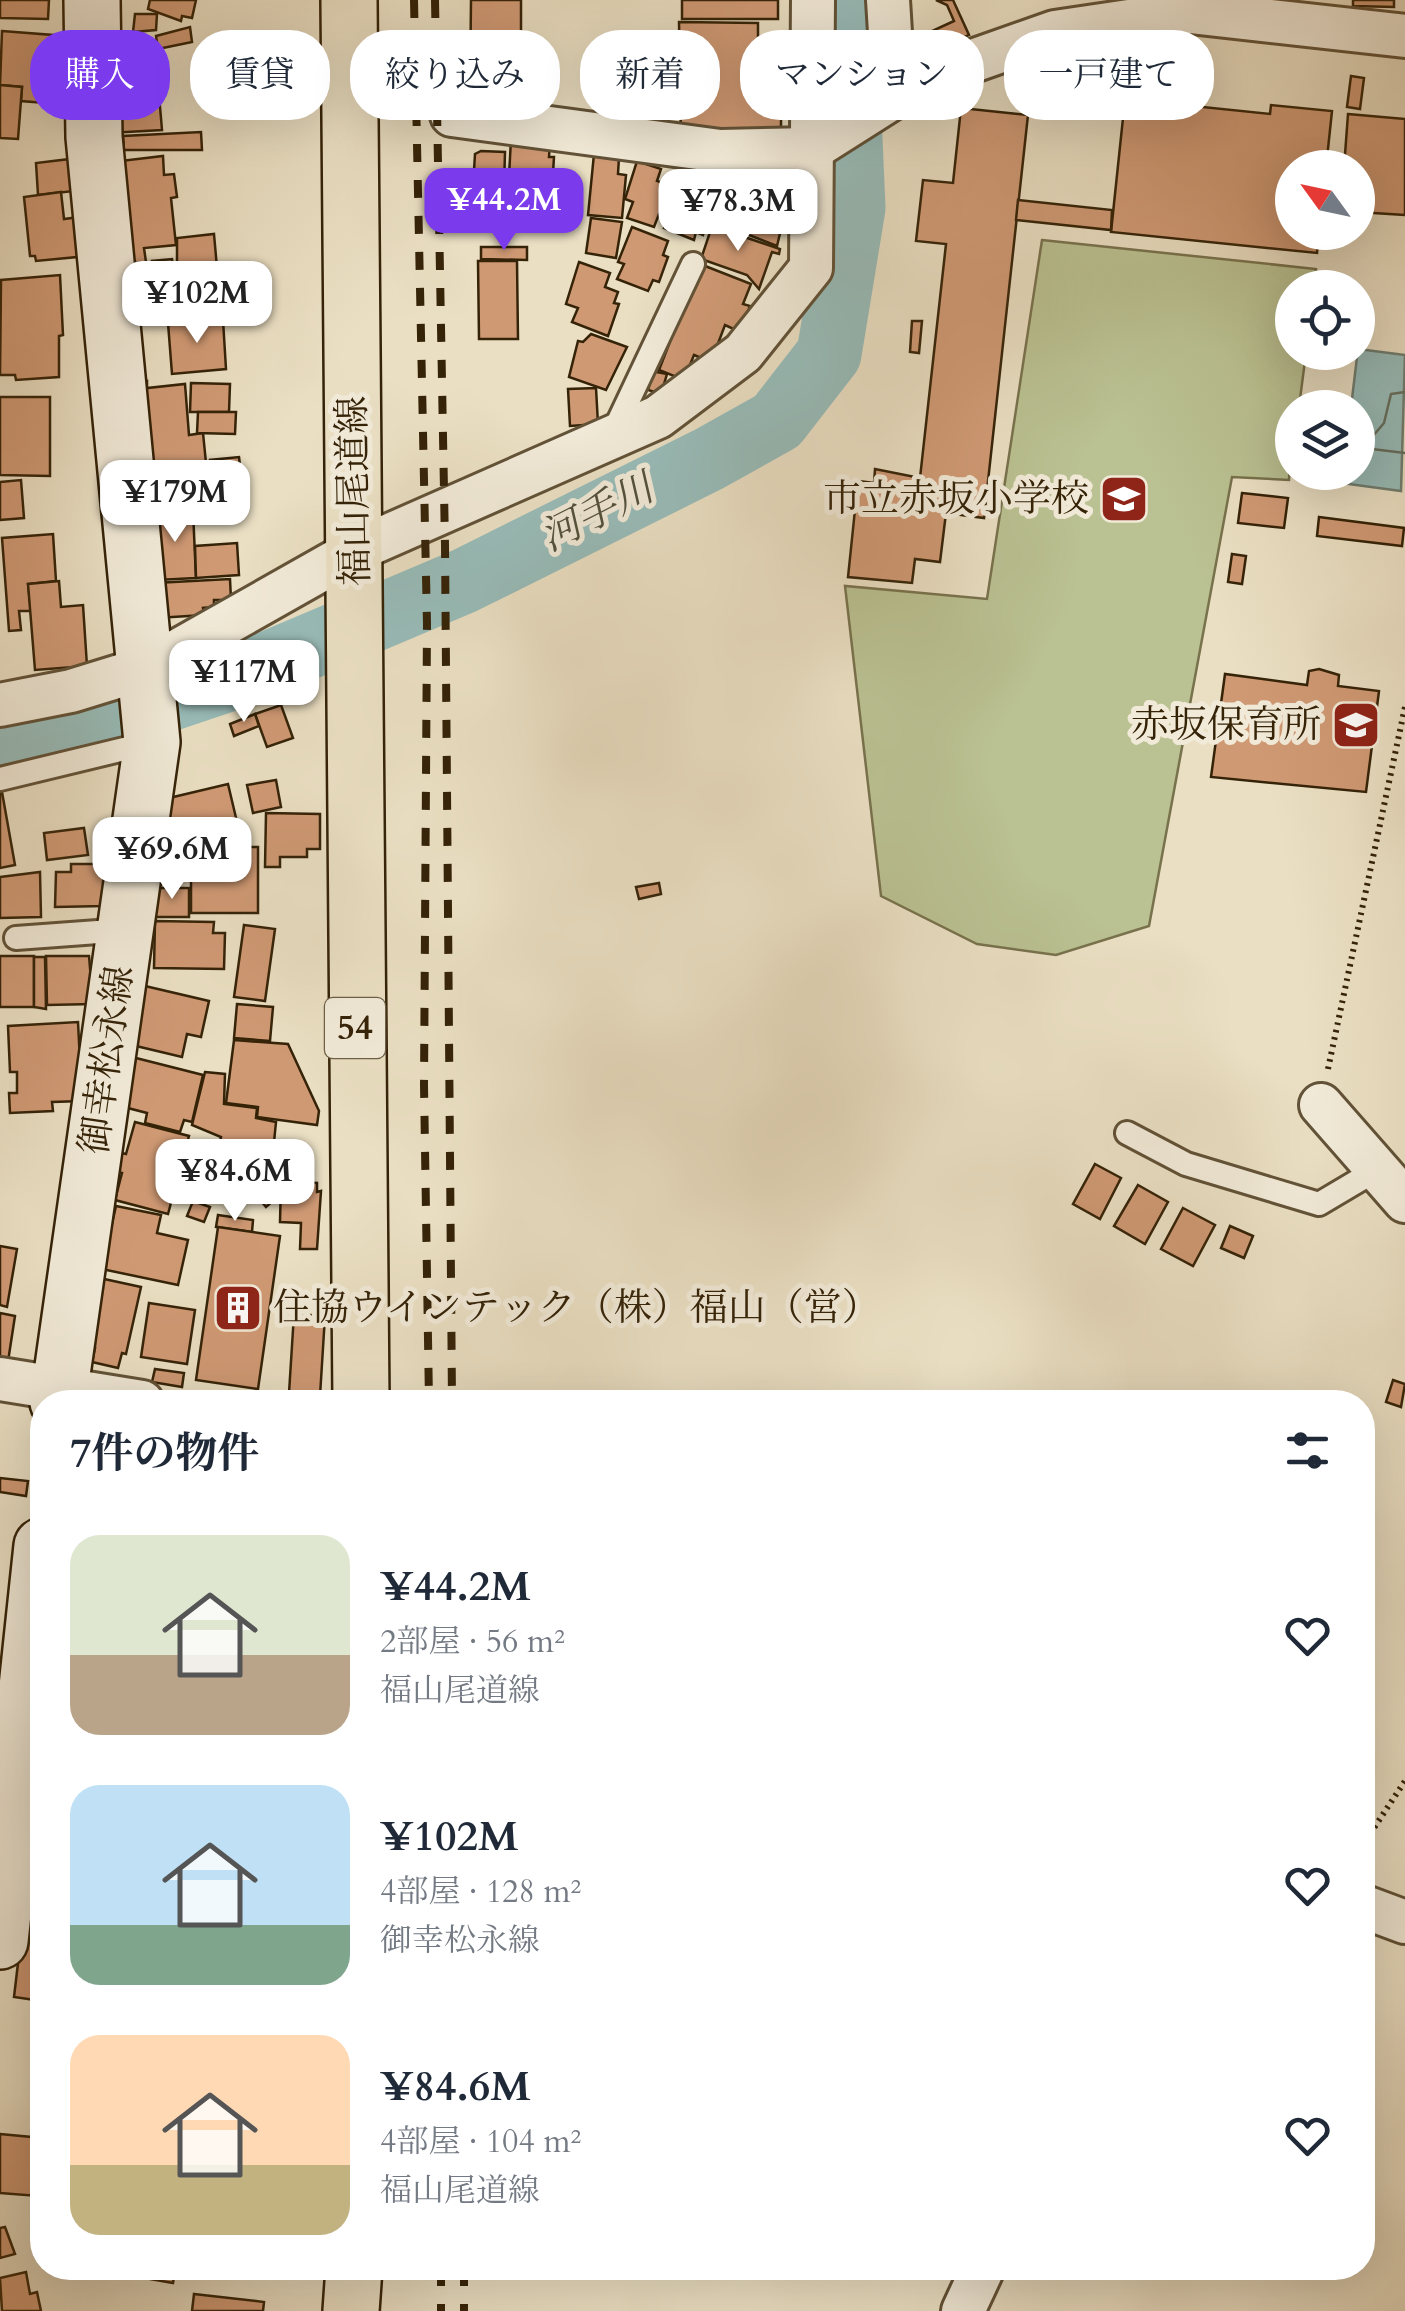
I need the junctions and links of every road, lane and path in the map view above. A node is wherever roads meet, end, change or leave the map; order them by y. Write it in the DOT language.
graph roads {
  1 [pos="92,0"];
  2 [pos="349,0"];
  3 [pos="813,0"];
  4 [pos="888,0"];
  5 [pos="887,30"];
  6 [pos="1405,36"];
  7 [pos="984,57"];
  8 [pos="489,120"];
  9 [pos="857,120"];
  10 [pos="819,144"];
  11 [pos="693,264"];
  12 [pos="610,438"];
  13 [pos="356,566"];
  14 [pos="0,705"];
  15 [pos="150,705"];
  16 [pos="1405,708"];
  17 [pos="0,779"];
  18 [pos="125,930"];
  19 [pos="16,938"];
  20 [pos="1321,1105"];
  21 [pos="1127,1133"];
  22 [pos="1392,1185"];
  23 [pos="0,1378"];
  24 [pos="39,1390"];
  25 [pos="59,1390"];
  26 [pos="361,1390"];
  27 [pos="1405,1781"];
  28 [pos="29,1810"];
  29 [pos="1375,1826"];
  30 [pos="1375,1911"];
  31 [pos="1405,1922"];
  32 [pos="0,1940"];
  33 [pos="353,2280"];
  34 [pos="977,2280"];
  35 [pos="351,2311"];
  36 [pos="963,2311"];
  1 -- 15 [label="main road, 御幸松永線"];
  2 -- 13 [label="main road, 福山尾道線 / 54"];
  3 -- 10 [label="street"];
  4 -- 5 [label="street"];
  6 -- 7 [label="street"];
  8 -- 10 [label="street"];
  9 -- 10 [label="street"];
  10 -- 12 [label="street"];
  11 -- 12 [label="lane"];
  12 -- 13 [label="street"];
  13 -- 15 [label="street"];
  13 -- 26 [label="main road, 福山尾道線 / 54"];
  14 -- 15 [label="street"];
  15 -- 17 [label="lane"];
  15 -- 18 [label="main road, 御幸松永線"];
  16 -- 20 [label="path"];
  18 -- 19 [label="lane"];
  18 -- 25 [label="main road, 御幸松永線"];
  20 -- 22 [label="street"];
  21 -- 22 [label="lane"];
  23 -- 24 [label="street"];
  27 -- 29 [label="path"];
  28 -- 32 [label="main road"];
  30 -- 31 [label="street"];
  33 -- 35 [label="main road"];
  34 -- 36 [label="street"];
}
